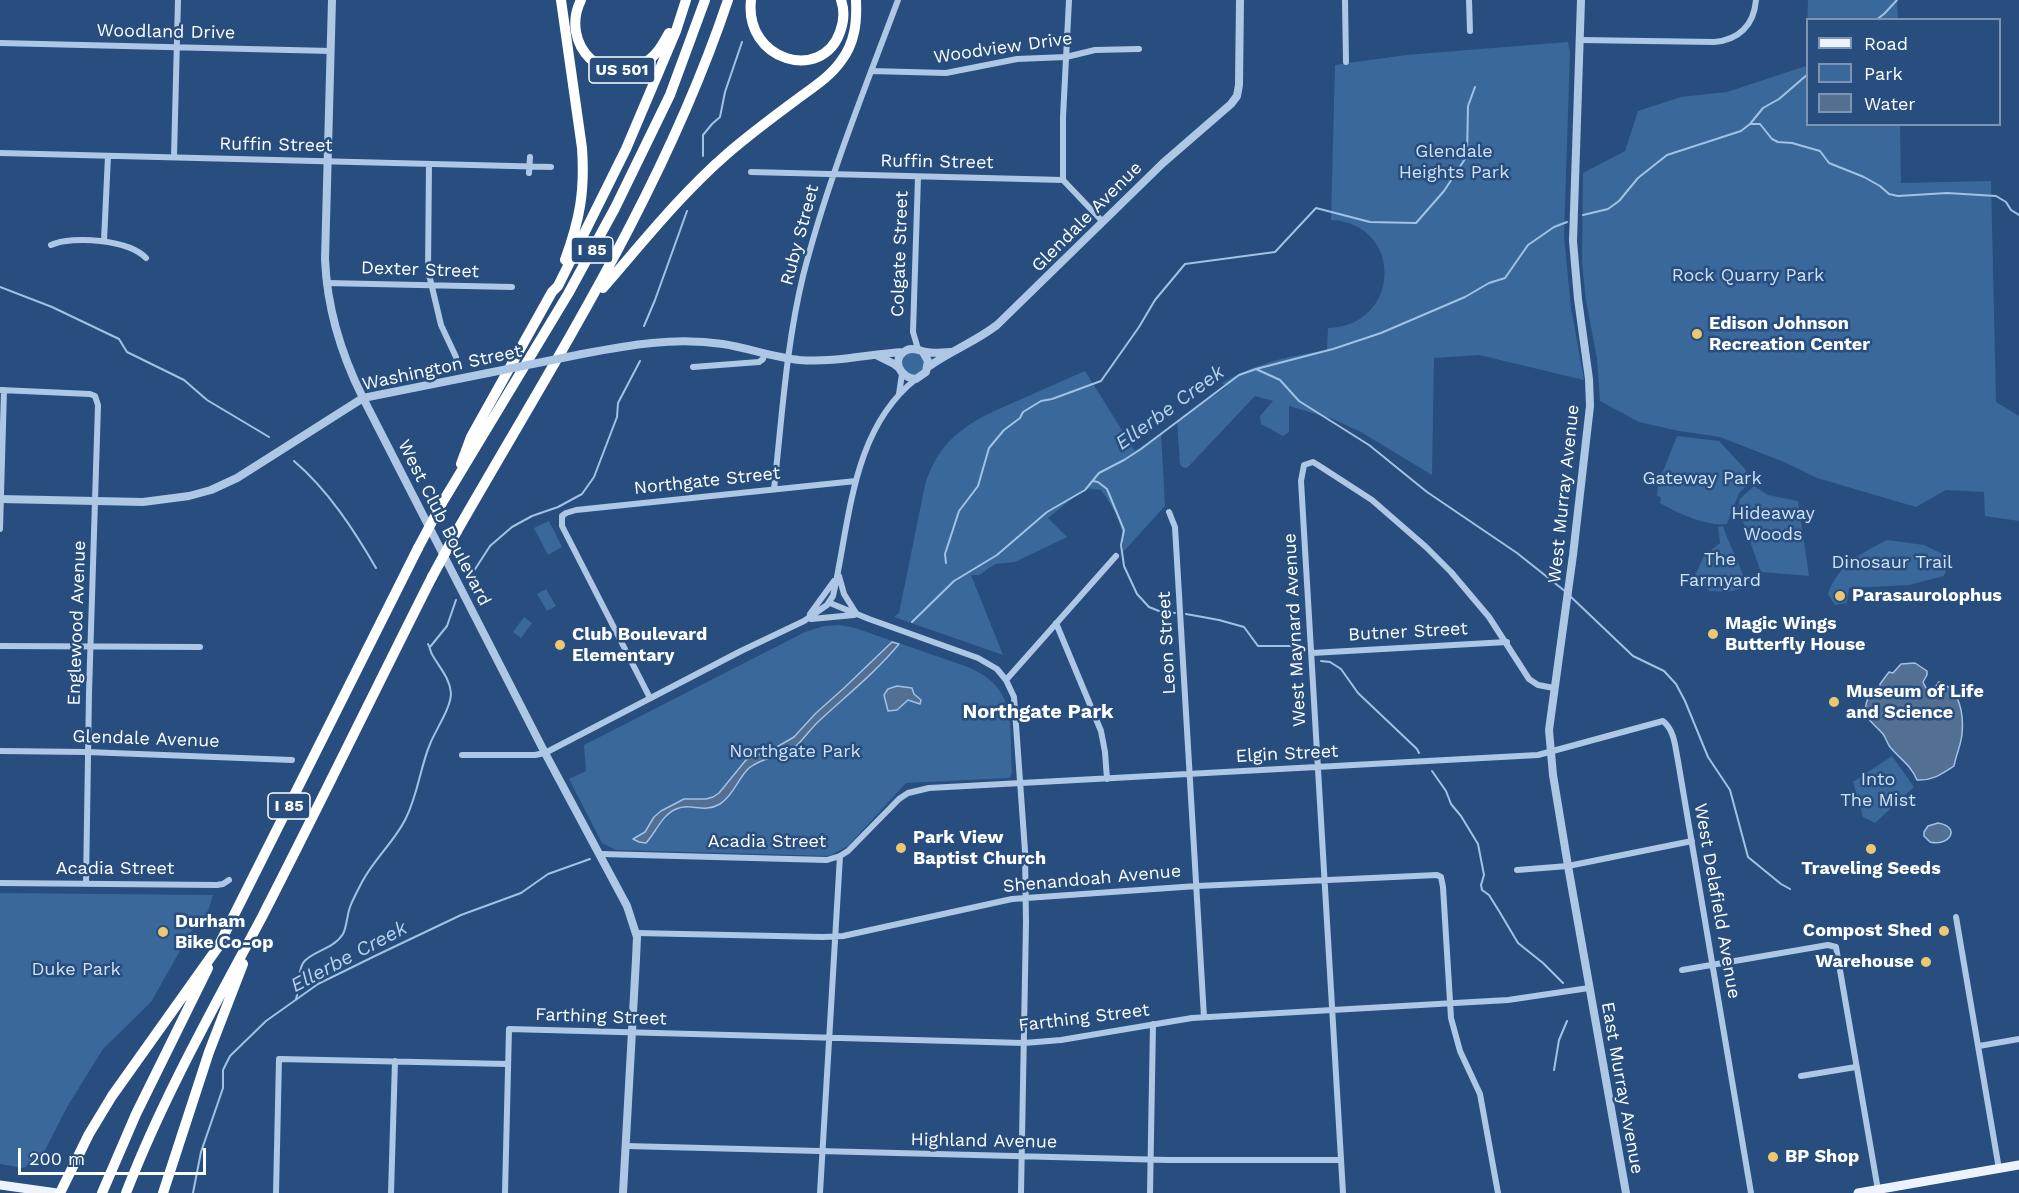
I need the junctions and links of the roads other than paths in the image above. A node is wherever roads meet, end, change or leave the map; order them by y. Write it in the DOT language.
graph roads {
  1 [pos="178,0"];
  2 [pos="332,0"];
  3 [pos="561,0"];
  4 [pos="581,0"];
  5 [pos="685,0"];
  6 [pos="705,0"];
  7 [pos="728,0"];
  8 [pos="751,0"];
  9 [pos="841,0"];
  10 [pos="856,0"];
  11 [pos="898,0"];
  12 [pos="1069,0"];
  13 [pos="1240,0"];
  14 [pos="1345,0"];
  15 [pos="1469,0"];
  16 [pos="1581,0"];
  17 [pos="1756,0"];
  18 [pos="1470,31"];
  19 [pos="1580,40"];
  20 [pos="0,43"];
  21 [pos="177,47"];
  22 [pos="1139,49"];
  23 [pos="331,51"];
  24 [pos="1066,57"];
  25 [pos="1346,62"];
  26 [pos="871,71"];
  27 [pos="0,153"];
  28 [pos="108,156"];
  29 [pos="174,157"];
  30 [pos="530,157"];
  31 [pos="327,161"];
  32 [pos="429,164"];
  33 [pos="551,167"];
  34 [pos="529,170"];
  35 [pos="751,172"];
  36 [pos="833,174"];
  37 [pos="918,177"];
  38 [pos="1063,180"];
  39 [pos="1103,222"];
  40 [pos="104,241"];
  41 [pos="51,245"];
  42 [pos="146,258"];
  43 [pos="327,283"];
  44 [pos="431,285"];
  45 [pos="513,287"];
  46 [pos="552,292"];
  47 [pos="591,302"];
  48 [pos="913,332"];
  49 [pos="905,351"];
  50 [pos="920,351"];
  51 [pos="952,352"];
  52 [pos="765,353"];
  53 [pos="877,356"];
  54 [pos="456,357"];
  55 [pos="789,358"];
  56 [pos="693,367"];
  57 [pos="928,367"];
  58 [pos="901,371"];
  59 [pos="916,379"];
  60 [pos="2,390"];
  61 [pos="898,396"];
  62 [pos="363,398"];
  63 [pos="856,481"];
  64 [pos="452,486"];
  65 [pos="774,489"];
  66 [pos="0,499"];
  67 [pos="95,501"];
  68 [pos="1169,512"];
  69 [pos="0,529"];
  70 [pos="1116,556"];
  71 [pos="838,573"];
  72 [pos="830,603"];
  73 [pos="858,615"];
  74 [pos="804,621"];
  75 [pos="1056,623"];
  76 [pos="1507,642"];
  77 [pos="0,646"];
  78 [pos="91,646"];
  79 [pos="200,646"];
  80 [pos="1312,653"];
  81 [pos="1006,680"];
  82 [pos="1554,688"];
  83 [pos="650,698"];
  84 [pos="1663,721"];
  85 [pos="0,751"];
  86 [pos="87,752"];
  87 [pos="1550,752"];
  88 [pos="545,753"];
  89 [pos="462,755"];
  90 [pos="292,760"];
  91 [pos="1318,767"];
  92 [pos="1190,774"];
  93 [pos="1107,778"];
  94 [pos="1020,783"];
  95 [pos="908,793"];
  96 [pos="1692,841"];
  97 [pos="601,854"];
  98 [pos="840,856"];
  99 [pos="1568,866"];
  100 [pos="1517,870"];
  101 [pos="1325,879"];
  102 [pos="229,880"];
  103 [pos="0,883"];
  104 [pos="86,884"];
  105 [pos="1197,886"];
  106 [pos="1026,897"];
  107 [pos="262,916"];
  108 [pos="1956,917"];
  109 [pos="636,933"];
  110 [pos="835,936"];
  111 [pos="218,947"];
  112 [pos="1713,965"];
  113 [pos="1682,970"];
  114 [pos="1589,988"];
  115 [pos="1450,1003"];
  116 [pos="1333,1010"];
  117 [pos="1204,1017"];
  118 [pos="1153,1024"];
  119 [pos="631,1033"];
  120 [pos="829,1038"];
  121 [pos="2019,1039"];
  122 [pos="1024,1043"];
  123 [pos="1979,1046"];
  124 [pos="395,1062"];
  125 [pos="508,1064"];
  126 [pos="1856,1066"];
  127 [pos="1801,1076"];
  128 [pos="626,1146"];
  129 [pos="822,1152"];
  130 [pos="1022,1157"];
  131 [pos="1150,1160"];
  132 [pos="1341,1160"];
  133 [pos="2019,1165"];
  134 [pos="1999,1169"];
  135 [pos="0,1185"];
  136 [pos="103,1189"];
  137 [pos="1878,1190"];
  138 [pos="126,1192"];
  139 [pos="164,1192"];
  140 [pos="58,1193"];
  141 [pos="276,1193"];
  142 [pos="391,1193"];
  143 [pos="505,1193"];
  144 [pos="623,1193"];
  145 [pos="820,1193"];
  146 [pos="1021,1193"];
  147 [pos="1150,1193"];
  148 [pos="1343,1193"];
  149 [pos="1498,1193"];
  150 [pos="1626,1193"];
  151 [pos="1751,1193"];
  152 [pos="1858,1193"];
  1 -- 21 [label="street"];
  2 -- 23 [label="street, West Club Boulevard"];
  3 -- 46 [label="highway"];
  4 -- 5 [label="highway, US 501"];
  5 -- 46 [label="highway"];
  6 -- 64 [label="highway, I 85"];
  7 -- 47 [label="highway, I 85"];
  8 -- 9 [label="highway"];
  10 -- 47 [label="highway"];
  11 -- 26 [label="street, Ruby Street"];
  12 -- 24 [label="street"];
  13 -- 39 [label="street, Glendale Avenue"];
  14 -- 25 [label="street"];
  15 -- 18 [label="street"];
  16 -- 19 [label="street, West Murray Avenue"];
  17 -- 19 [label="street"];
  19 -- 82 [label="street, West Murray Avenue"];
  20 -- 21 [label="street, Woodland Drive"];
  21 -- 23 [label="street, Woodland Drive"];
  21 -- 29 [label="street"];
  22 -- 24 [label="street, Woodview Drive"];
  23 -- 31 [label="street, West Club Boulevard"];
  24 -- 26 [label="street, Woodview Drive"];
  24 -- 38 [label="street"];
  26 -- 36 [label="street, Ruby Street"];
  27 -- 28 [label="street, Ruffin Street"];
  28 -- 29 [label="street, Ruffin Street"];
  28 -- 40 [label="street"];
  29 -- 31 [label="street, Ruffin Street"];
  30 -- 34 [label="street"];
  31 -- 32 [label="street, Ruffin Street"];
  31 -- 43 [label="street, West Club Boulevard"];
  32 -- 34 [label="street, Ruffin Street"];
  32 -- 44 [label="street"];
  33 -- 34 [label="street, Ruffin Street"];
  35 -- 36 [label="street, Ruffin Street"];
  36 -- 37 [label="street, Ruffin Street"];
  36 -- 55 [label="street, Ruby Street"];
  37 -- 38 [label="street, Ruffin Street"];
  37 -- 48 [label="street, Colgate Street"];
  38 -- 39 [label="street"];
  39 -- 51 [label="street, Glendale Avenue"];
  40 -- 41 [label="street"];
  40 -- 42 [label="street"];
  43 -- 44 [label="street, Dexter Street"];
  43 -- 62 [label="street, West Club Boulevard"];
  44 -- 45 [label="street, Dexter Street"];
  44 -- 54 [label="street"];
  46 -- 64 [label="highway"];
  47 -- 107 [label="highway, I 85, bridge"];
  48 -- 49 [label="street, Colgate Street"];
  48 -- 50 [label="street, Colgate Street"];
  49 -- 50 [label="street"];
  49 -- 53 [label="street, Washington Street"];
  49 -- 58 [label="street"];
  50 -- 51 [label="street, Glendale Avenue"];
  50 -- 57 [label="street"];
  51 -- 57 [label="street, Glendale Avenue"];
  52 -- 55 [label="street, Washington Street"];
  52 -- 56 [label="street"];
  52 -- 62 [label="street, Washington Street, bridge"];
  53 -- 55 [label="street, Washington Street"];
  53 -- 58 [label="street"];
  55 -- 65 [label="street, Ruby Street"];
  57 -- 59 [label="street"];
  58 -- 59 [label="street"];
  58 -- 61 [label="street"];
  59 -- 61 [label="street"];
  60 -- 66 [label="street"];
  60 -- 67 [label="street, Englewood Avenue"];
  61 -- 63 [label="street"];
  62 -- 67 [label="street, Washington Street"];
  62 -- 88 [label="street, West Club Boulevard"];
  63 -- 65 [label="street, Northgate Street"];
  63 -- 71 [label="street"];
  64 -- 111 [label="highway, I 85, bridge"];
  65 -- 83 [label="street, Northgate Street"];
  66 -- 67 [label="street, Washington Street"];
  66 -- 69 [label="street"];
  67 -- 78 [label="street, Englewood Avenue"];
  68 -- 92 [label="street, Leon Street"];
  70 -- 75 [label="street"];
  71 -- 72 [label="street"];
  71 -- 73 [label="street"];
  71 -- 74 [label="street"];
  72 -- 73 [label="street"];
  72 -- 74 [label="street"];
  73 -- 74 [label="street"];
  73 -- 81 [label="street"];
  74 -- 83 [label="street"];
  75 -- 81 [label="street"];
  75 -- 93 [label="street"];
  76 -- 80 [label="street, Butner Street"];
  76 -- 80 [label="street, West Maynard Avenue"];
  76 -- 82 [label="street"];
  77 -- 78 [label="street"];
  78 -- 79 [label="street"];
  78 -- 86 [label="street, Englewood Avenue"];
  80 -- 91 [label="street, West Maynard Avenue"];
  81 -- 94 [label="street"];
  82 -- 87 [label="street, West Murray Avenue"];
  83 -- 88 [label="street"];
  84 -- 87 [label="street, Elgin Street"];
  84 -- 96 [label="street, West Delafield Avenue"];
  85 -- 86 [label="street, Glendale Avenue"];
  86 -- 90 [label="street, Glendale Avenue"];
  86 -- 104 [label="street, Englewood Avenue"];
  87 -- 91 [label="street, Elgin Street"];
  87 -- 99 [label="street, West Murray Avenue"];
  88 -- 89 [label="street"];
  88 -- 97 [label="street, West Club Boulevard"];
  91 -- 92 [label="street, Elgin Street"];
  91 -- 101 [label="street, West Maynard Avenue"];
  92 -- 93 [label="street, Elgin Street"];
  92 -- 105 [label="street, Leon Street"];
  93 -- 94 [label="street, Elgin Street"];
  94 -- 95 [label="street, Elgin Street"];
  94 -- 106 [label="street"];
  95 -- 98 [label="street, Acadia Street"];
  96 -- 99 [label="street"];
  96 -- 112 [label="street, West Delafield Avenue"];
  97 -- 98 [label="street, Acadia Street"];
  97 -- 109 [label="street, West Club Boulevard"];
  98 -- 110 [label="street"];
  99 -- 100 [label="street"];
  99 -- 114 [label="street, West Murray Avenue"];
  101 -- 105 [label="street, Shenandoah Avenue"];
  101 -- 115 [label="street, Shenandoah Avenue"];
  101 -- 116 [label="street, West Maynard Avenue"];
  102 -- 104 [label="street, Acadia Street"];
  103 -- 104 [label="street, Acadia Street"];
  105 -- 106 [label="street, Shenandoah Avenue"];
  105 -- 117 [label="street, Leon Street"];
  106 -- 110 [label="street, Shenandoah Avenue"];
  106 -- 122 [label="street"];
  107 -- 138 [label="highway, I 85"];
  107 -- 139 [label="highway"];
  108 -- 123 [label="street"];
  109 -- 110 [label="street, Shenandoah Avenue"];
  109 -- 119 [label="street, West Club Boulevard"];
  110 -- 120 [label="street"];
  111 -- 136 [label="highway, I 85"];
  111 -- 140 [label="highway"];
  112 -- 113 [label="street"];
  112 -- 126 [label="street"];
  112 -- 151 [label="street, West Delafield Avenue"];
  114 -- 115 [label="street, Farthing Street"];
  114 -- 150 [label="street, East Murray Avenue"];
  115 -- 116 [label="street, Farthing Street"];
  115 -- 149 [label="street"];
  116 -- 117 [label="street, Farthing Street"];
  116 -- 132 [label="street, West Maynard Avenue"];
  117 -- 118 [label="street, Farthing Street"];
  118 -- 122 [label="street, Farthing Street"];
  118 -- 131 [label="street"];
  119 -- 120 [label="street, Farthing Street"];
  119 -- 125 [label="street, Farthing Street"];
  119 -- 128 [label="street, West Club Boulevard"];
  120 -- 122 [label="street, Farthing Street"];
  120 -- 129 [label="street"];
  121 -- 123 [label="street"];
  122 -- 130 [label="street"];
  123 -- 134 [label="street"];
  124 -- 125 [label="street"];
  124 -- 141 [label="street"];
  124 -- 142 [label="street"];
  125 -- 143 [label="street"];
  126 -- 127 [label="street"];
  126 -- 137 [label="street"];
  128 -- 129 [label="street, Highland Avenue"];
  128 -- 144 [label="street, West Club Boulevard"];
  129 -- 130 [label="street, Highland Avenue"];
  129 -- 145 [label="street"];
  130 -- 131 [label="street, Highland Avenue"];
  130 -- 146 [label="street"];
  131 -- 132 [label="street, Highland Avenue"];
  131 -- 147 [label="street"];
  132 -- 148 [label="street, West Maynard Avenue"];
  133 -- 134 [label="main road"];
  134 -- 137 [label="main road"];
  135 -- 140 [label="main road"];
  137 -- 152 [label="main road"];
}
